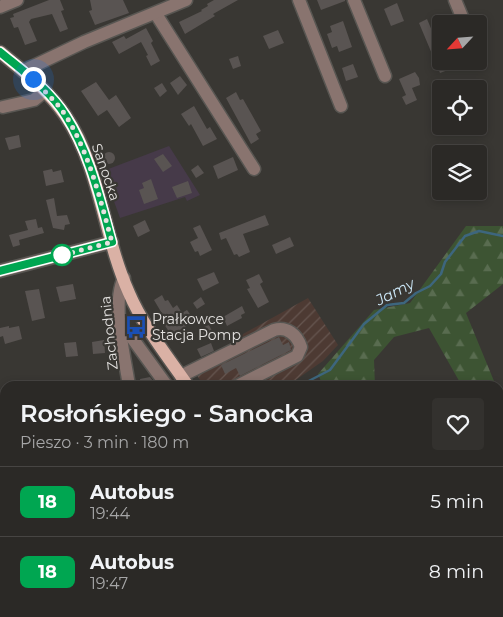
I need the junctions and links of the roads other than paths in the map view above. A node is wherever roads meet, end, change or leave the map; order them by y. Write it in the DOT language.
graph roads {
  1 [pos="17,0"];
  2 [pos="186,0"];
  3 [pos="299,0"];
  4 [pos="354,0"];
  5 [pos="455,0"];
  6 [pos="0,7"];
  7 [pos="156,14"];
  8 [pos="461,15"];
  9 [pos="0,52"];
  10 [pos="23,71"];
  11 [pos="385,76"];
  12 [pos="44,91"];
  13 [pos="341,106"];
  14 [pos="2,107"];
  15 [pos="254,169"];
  16 [pos="112,242"];
  17 [pos="0,272"];
  18 [pos="124,278"];
  19 [pos="122,330"];
  20 [pos="129,381"];
  21 [pos="163,381"];
  22 [pos="184,381"];
  23 [pos="247,381"];
  1 -- 6 [label="street"];
  2 -- 7 [label="street"];
  3 -- 13 [label="street"];
  4 -- 11 [label="street"];
  5 -- 8 [label="street"];
  7 -- 10 [label="street"];
  7 -- 15 [label="street"];
  9 -- 10 [label="main road, Sanocka"];
  10 -- 12 [label="main road, Sanocka"];
  12 -- 14 [label="street"];
  12 -- 16 [label="main road, Sanocka"];
  16 -- 17 [label="street"];
  16 -- 18 [label="main road, Sanocka"];
  18 -- 19 [label="street, Zachodnia"];
  18 -- 22 [label="main road, Sanocka"];
  19 -- 20 [label="street, Zachodnia"];
  19 -- 21 [label="street"];
  22 -- 23 [label="street"];
}
